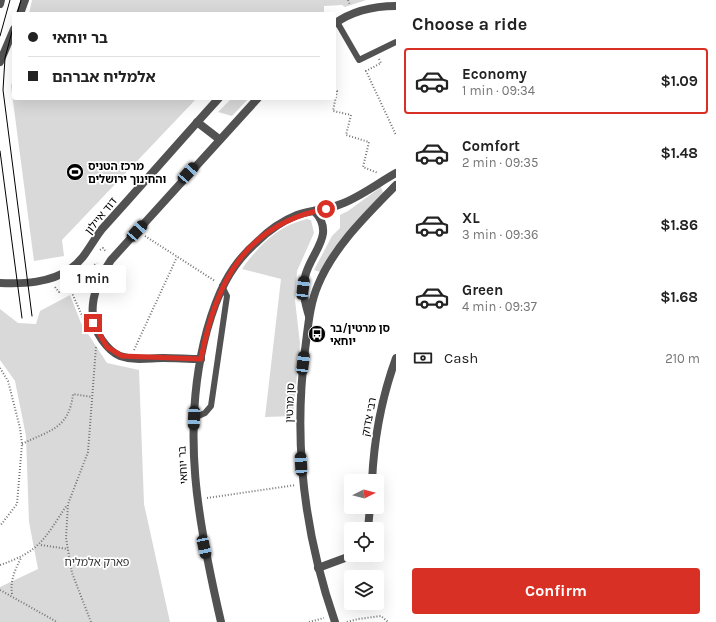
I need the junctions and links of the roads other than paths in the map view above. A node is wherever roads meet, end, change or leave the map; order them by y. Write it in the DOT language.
graph roads {
  1 [pos="1,0"];
  2 [pos="25,0"];
  3 [pos="0,4"];
  4 [pos="396,6"];
  5 [pos="21,12"];
  6 [pos="336,23"];
  7 [pos="336,25"];
  8 [pos="12,34"];
  9 [pos="396,42"];
  10 [pos="0,62"];
  11 [pos="217,100"];
  12 [pos="256,100"];
  13 [pos="197,122"];
  14 [pos="219,139"];
  15 [pos="396,173"];
  16 [pos="396,185"];
  17 [pos="314,211"];
  18 [pos="0,283"];
  19 [pos="222,286"];
  20 [pos="310,317"];
  21 [pos="396,358"];
  22 [pos="201,359"];
  23 [pos="194,418"];
  24 [pos="372,474"];
  25 [pos="344,558"];
  26 [pos="318,568"];
  27 [pos="334,618"];
  28 [pos="221,622"];
  1 -- 3 [label="street"];
  2 -- 5 [label="street"];
  4 -- 6 [label="street"];
  7 -- 9 [label="lane"];
  8 -- 10 [label="street"];
  11 -- 13 [label="street, דוד איילון"];
  12 -- 14 [label="street"];
  13 -- 14 [label="street"];
  13 -- 18 [label="street, דוד איילון"];
  14 -- 22 [label="street"];
  15 -- 17 [label="street, בר יוחאי"];
  16 -- 20 [label="street, סן מרטין"];
  17 -- 19 [label="street, בר יוחאי"];
  17 -- 20 [label="street"];
  19 -- 22 [label="street, בר יוחאי"];
  19 -- 23 [label="lane"];
  20 -- 26 [label="street, סן מרטין"];
  21 -- 24 [label="street, רבי צדוק"];
  22 -- 23 [label="street, בר יוחאי"];
  23 -- 28 [label="street, בר יוחאי"];
  25 -- 26 [label="street"];
  26 -- 27 [label="street, סן מרטין"];
}
